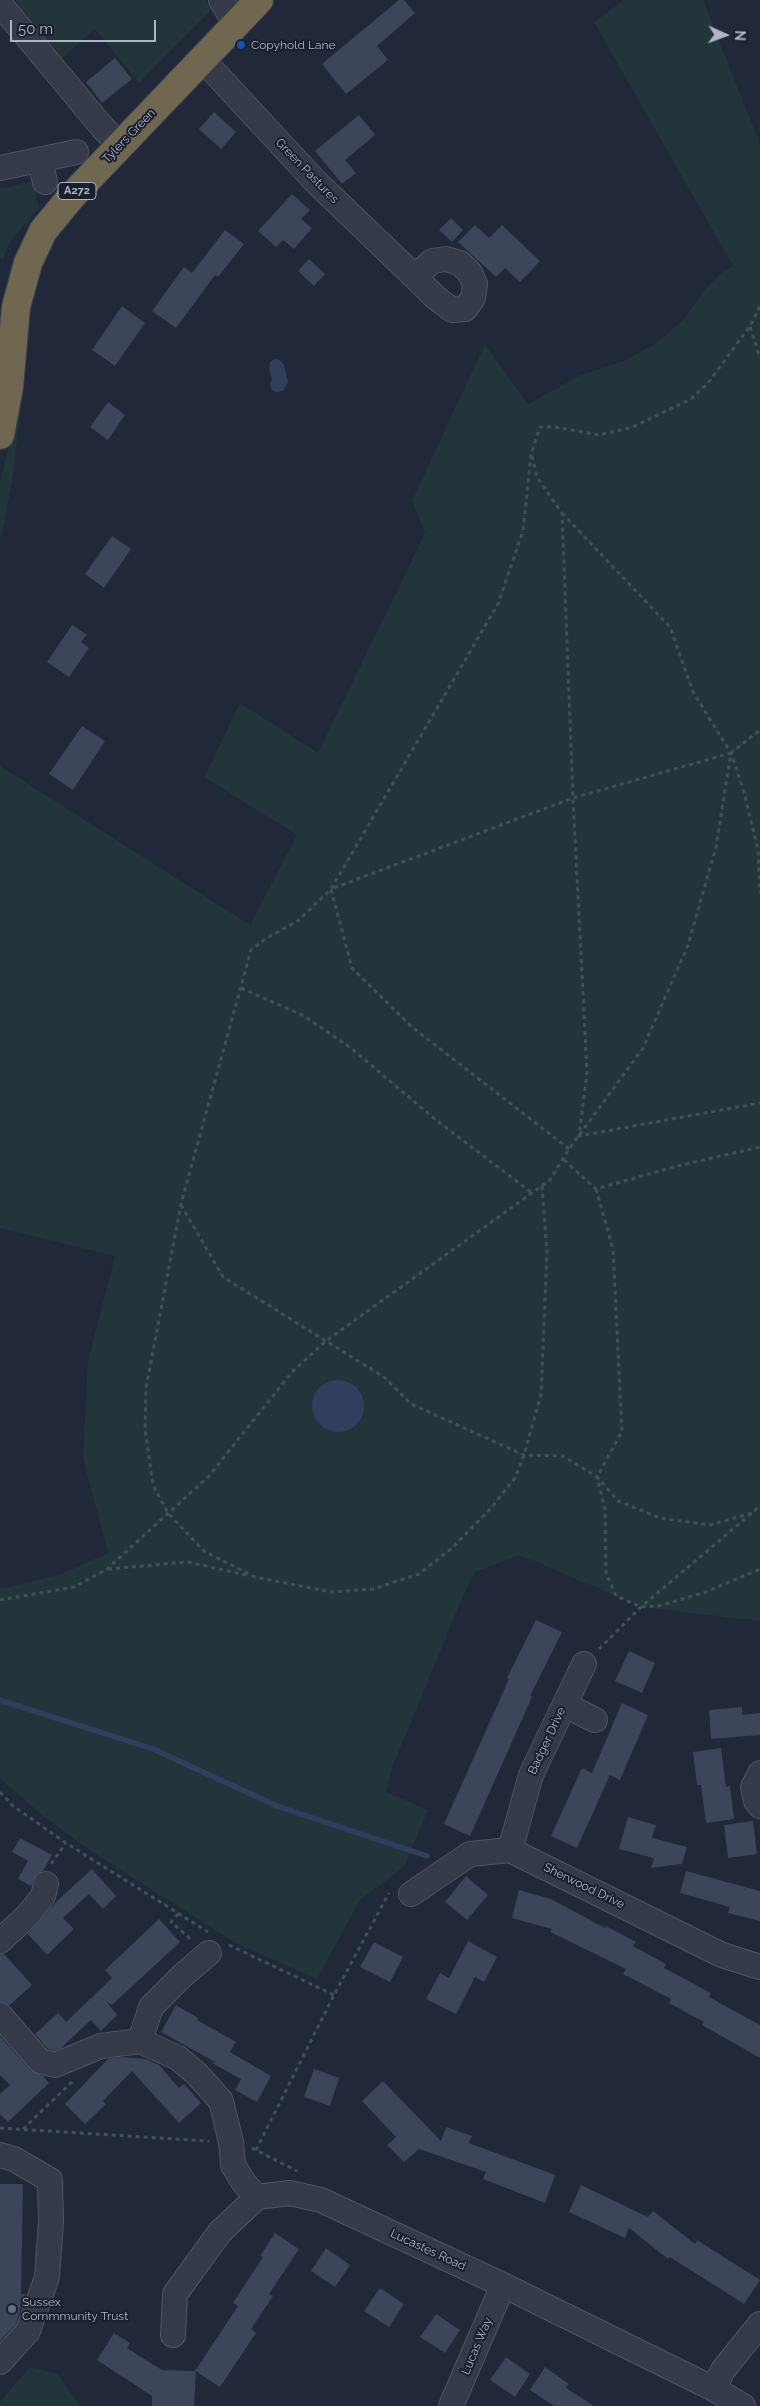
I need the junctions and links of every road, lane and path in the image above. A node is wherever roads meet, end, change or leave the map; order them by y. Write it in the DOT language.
graph roads {
  1 [pos="220,0"];
  2 [pos="258,0"];
  3 [pos="0,4"];
  4 [pos="236,25"];
  5 [pos="203,60"];
  6 [pos="120,145"];
  7 [pos="76,152"];
  8 [pos="0,168"];
  9 [pos="415,277"];
  10 [pos="760,306"];
  11 [pos="750,326"];
  12 [pos="760,358"];
  13 [pos="0,436"];
  14 [pos="531,454"];
  15 [pos="562,513"];
  16 [pos="760,730"];
  17 [pos="731,753"];
  18 [pos="573,798"];
  19 [pos="331,889"];
  20 [pos="760,893"];
  21 [pos="241,988"];
  22 [pos="760,1103"];
  23 [pos="578,1136"];
  24 [pos="760,1147"];
  25 [pos="569,1149"];
  26 [pos="564,1160"];
  27 [pos="542,1186"];
  28 [pos="596,1189"];
  29 [pos="532,1193"];
  30 [pos="180,1204"];
  31 [pos="326,1341"];
  32 [pos="524,1455"];
  33 [pos="597,1477"];
  34 [pos="760,1506"];
  35 [pos="755,1512"];
  36 [pos="168,1513"];
  37 [pos="107,1569"];
  38 [pos="760,1570"];
  39 [pos="255,1577"];
  40 [pos="0,1600"];
  41 [pos="642,1607"];
  42 [pos="584,1664"];
  43 [pos="564,1705"];
  44 [pos="595,1720"];
  45 [pos="760,1772"];
  46 [pos="0,1792"];
  47 [pos="760,1806"];
  48 [pos="510,1850"];
  49 [pos="46,1884"];
  50 [pos="412,1894"];
  51 [pos="178,1914"];
  52 [pos="181,1932"];
  53 [pos="0,1940"];
  54 [pos="215,1943"];
  55 [pos="760,1967"];
  56 [pos="334,1996"];
  57 [pos="0,2015"];
  58 [pos="140,2041"];
  59 [pos="64,2063"];
  60 [pos="0,2128"];
  61 [pos="23,2130"];
  62 [pos="231,2142"];
  63 [pos="256,2150"];
  64 [pos="0,2155"];
  65 [pos="257,2197"];
  66 [pos="321,2200"];
  67 [pos="503,2285"];
  68 [pos="760,2324"];
  69 [pos="173,2335"];
  70 [pos="0,2362"];
  71 [pos="714,2389"];
  72 [pos="450,2406"];
  73 [pos="743,2406"];
  1 -- 4 [label="street"];
  2 -- 4 [label="highway, Tylers Green / A272"];
  3 -- 6 [label="street"];
  4 -- 5 [label="highway, Tylers Green / A272"];
  5 -- 6 [label="highway, Tylers Green / A272"];
  5 -- 9 [label="street, Green Pastures"];
  6 -- 13 [label="highway, Tylers Green / A272"];
  7 -- 8 [label="street"];
  10 -- 11 [label="path"];
  11 -- 12 [label="path"];
  11 -- 14 [label="path"];
  14 -- 15 [label="path"];
  14 -- 19 [label="path"];
  15 -- 17 [label="path"];
  15 -- 18 [label="path"];
  16 -- 17 [label="path"];
  17 -- 18 [label="path"];
  17 -- 20 [label="path"];
  17 -- 23 [label="path"];
  18 -- 19 [label="path"];
  18 -- 23 [label="path"];
  19 -- 21 [label="path"];
  19 -- 25 [label="path"];
  21 -- 29 [label="path"];
  21 -- 30 [label="path"];
  22 -- 23 [label="path"];
  23 -- 25 [label="path"];
  24 -- 28 [label="path"];
  25 -- 26 [label="path"];
  26 -- 27 [label="path"];
  26 -- 28 [label="path"];
  27 -- 29 [label="path"];
  27 -- 32 [label="path"];
  28 -- 33 [label="path"];
  29 -- 31 [label="path"];
  30 -- 31 [label="path"];
  30 -- 36 [label="path"];
  31 -- 32 [label="path"];
  31 -- 36 [label="path"];
  32 -- 33 [label="path"];
  32 -- 39 [label="path"];
  33 -- 35 [label="path"];
  33 -- 41 [label="path"];
  34 -- 35 [label="path"];
  35 -- 41 [label="path"];
  36 -- 37 [label="path"];
  36 -- 39 [label="path"];
  37 -- 39 [label="path"];
  37 -- 40 [label="path"];
  38 -- 41 [label="path"];
  41 -- 42 [label="path"];
  42 -- 43 [label="street, Badger Drive"];
  43 -- 44 [label="street"];
  43 -- 48 [label="street, Badger Drive"];
  45 -- 47 [label="street"];
  46 -- 51 [label="path"];
  48 -- 50 [label="street"];
  48 -- 55 [label="street, Sherwood Drive"];
  49 -- 53 [label="street"];
  50 -- 56 [label="path"];
  51 -- 52 [label="path"];
  51 -- 54 [label="path"];
  54 -- 56 [label="path"];
  54 -- 58 [label="street"];
  56 -- 63 [label="path"];
  57 -- 59 [label="street"];
  58 -- 59 [label="street"];
  58 -- 62 [label="street"];
  59 -- 61 [label="path"];
  60 -- 61 [label="path"];
  61 -- 62 [label="path"];
  62 -- 63 [label="path"];
  62 -- 65 [label="street"];
  63 -- 66 [label="path"];
  64 -- 70 [label="street"];
  65 -- 66 [label="street, Lucastes Road"];
  65 -- 69 [label="street"];
  66 -- 67 [label="street, Lucastes Road"];
  67 -- 71 [label="street, Lucastes Road"];
  67 -- 72 [label="street, Lucas Way"];
  68 -- 71 [label="street"];
  71 -- 73 [label="street, Lucastes Road"];
}
